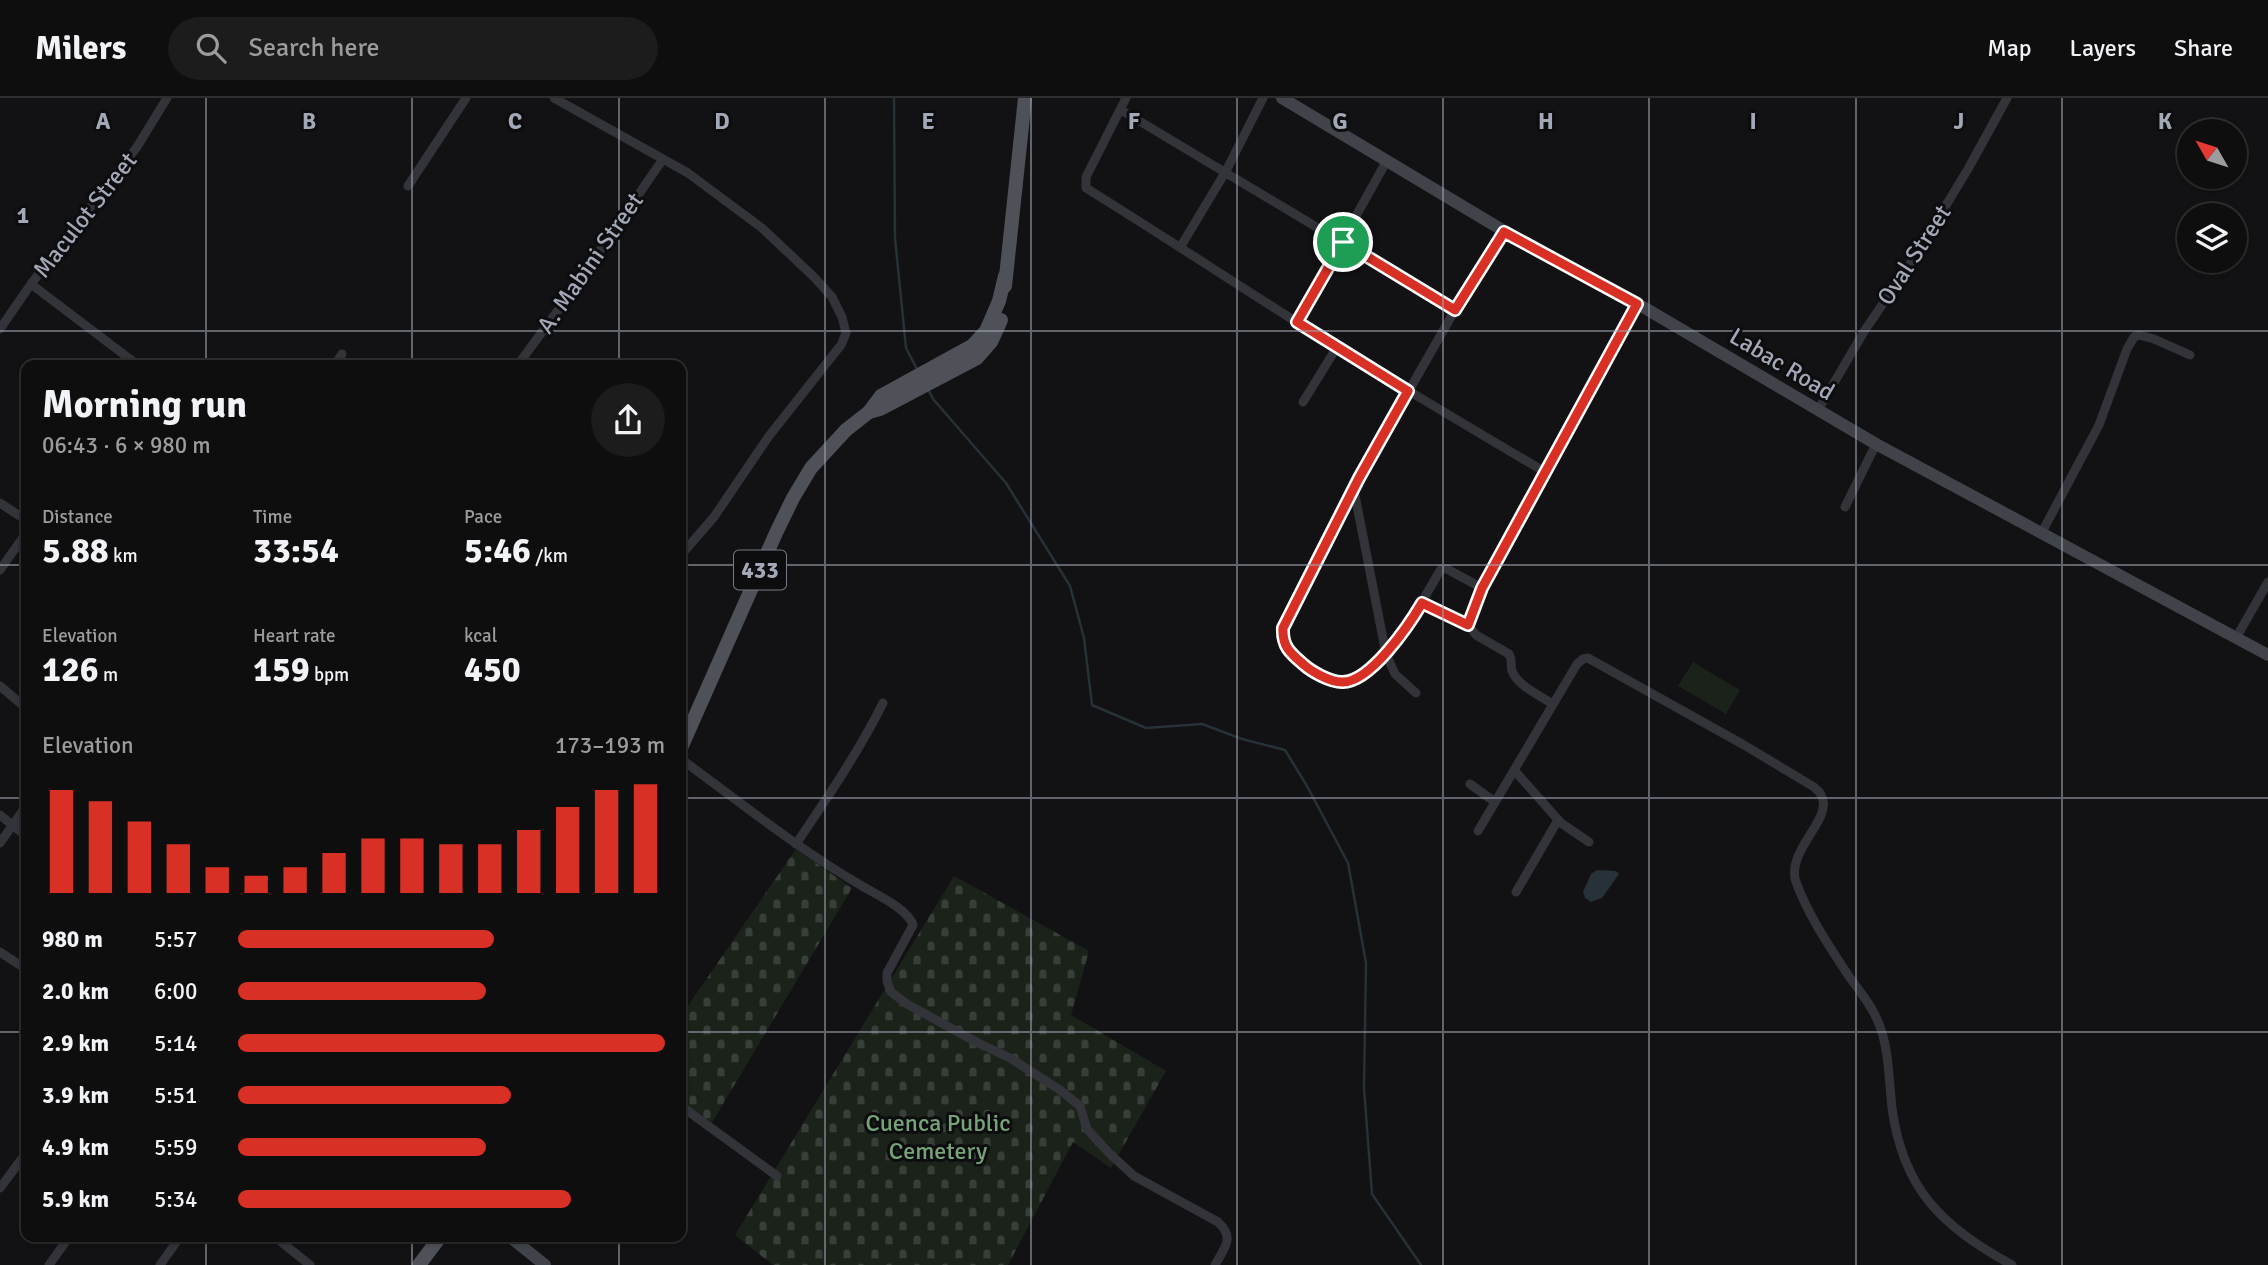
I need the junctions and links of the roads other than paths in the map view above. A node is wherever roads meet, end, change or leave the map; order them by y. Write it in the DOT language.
graph roads {
  1 [pos="167,98"];
  2 [pos="467,98"];
  3 [pos="554,98"];
  4 [pos="1025,98"];
  5 [pos="1126,98"];
  6 [pos="1263,98"];
  7 [pos="1282,98"];
  8 [pos="2007,98"];
  9 [pos="1121,110"];
  10 [pos="663,159"];
  11 [pos="1386,162"];
  12 [pos="1226,172"];
  13 [pos="408,186"];
  14 [pos="1504,232"];
  15 [pos="1343,242"];
  16 [pos="1181,246"];
  17 [pos="31,284"];
  18 [pos="1637,304"];
  19 [pos="1455,310"];
  20 [pos="1297,322"];
  21 [pos="0,329"];
  22 [pos="1337,347"];
  23 [pos="342,354"];
  24 [pos="2190,355"];
  25 [pos="131,360"];
  26 [pos="338,360"];
  27 [pos="521,360"];
  28 [pos="1408,391"];
  29 [pos="1303,402"];
  30 [pos="1818,410"];
  31 [pos="1876,444"];
  32 [pos="1545,472"];
  33 [pos="1354,490"];
  34 [pos="0,503"];
  35 [pos="1845,507"];
  36 [pos="21,517"];
  37 [pos="2041,534"];
  38 [pos="21,540"];
  39 [pos="686,549"];
  40 [pos="0,570"];
  41 [pos="2268,582"];
  42 [pos="1482,588"];
  43 [pos="1422,603"];
  44 [pos="1468,625"];
  45 [pos="2236,638"];
  46 [pos="1386,654"];
  47 [pos="2268,655"];
  48 [pos="0,686"];
  49 [pos="1416,694"];
  50 [pos="883,703"];
  51 [pos="21,704"];
  52 [pos="1553,704"];
  53 [pos="686,737"];
  54 [pos="686,762"];
  55 [pos="1515,771"];
  56 [pos="1470,784"];
  57 [pos="1495,802"];
  58 [pos="21,813"];
  59 [pos="0,815"];
  60 [pos="1558,820"];
  61 [pos="13,825"];
  62 [pos="1478,831"];
  63 [pos="21,832"];
  64 [pos="1589,842"];
  65 [pos="0,843"];
  66 [pos="796,844"];
  67 [pos="1516,892"];
  68 [pos="0,952"];
  69 [pos="21,966"];
  70 [pos="686,1110"];
  71 [pos="21,1160"];
  72 [pos="777,1176"];
  73 [pos="0,1188"];
  74 [pos="65,1242"];
  75 [pos="176,1242"];
  76 [pos="281,1242"];
  77 [pos="436,1242"];
  78 [pos="516,1242"];
  79 [pos="49,1265"];
  80 [pos="160,1265"];
  81 [pos="310,1265"];
  82 [pos="419,1265"];
  83 [pos="545,1265"];
  84 [pos="1215,1265"];
  85 [pos="2012,1265"];
  1 -- 17 [label="street, Maculot Street"];
  2 -- 13 [label="street"];
  3 -- 10 [label="street"];
  4 -- 53 [label="main road, 433"];
  5 -- 9 [label="street"];
  6 -- 12 [label="street"];
  7 -- 11 [label="street, Labac Road"];
  8 -- 30 [label="street, Oval Street"];
  9 -- 12 [label="street"];
  9 -- 16 [label="street"];
  10 -- 27 [label="street, A. Mabini Street"];
  10 -- 39 [label="street"];
  11 -- 14 [label="street, Labac Road"];
  11 -- 15 [label="street"];
  12 -- 15 [label="street"];
  12 -- 16 [label="street"];
  14 -- 18 [label="street, Labac Road"];
  14 -- 19 [label="street"];
  15 -- 19 [label="street"];
  15 -- 20 [label="street"];
  16 -- 20 [label="street"];
  17 -- 21 [label="street, Maculot Street"];
  17 -- 25 [label="street"];
  18 -- 30 [label="street, Labac Road"];
  18 -- 32 [label="street"];
  19 -- 28 [label="street"];
  20 -- 22 [label="street"];
  22 -- 28 [label="street"];
  22 -- 29 [label="street"];
  23 -- 26 [label="street"];
  24 -- 37 [label="street"];
  28 -- 32 [label="street"];
  28 -- 33 [label="street"];
  30 -- 31 [label="street, Labac Road"];
  31 -- 35 [label="street"];
  31 -- 37 [label="street, Labac Road"];
  32 -- 42 [label="street"];
  33 -- 46 [label="street"];
  33 -- 46 [label="street"];
  34 -- 36 [label="street"];
  37 -- 45 [label="street, Labac Road"];
  38 -- 40 [label="street"];
  41 -- 45 [label="street"];
  42 -- 43 [label="street"];
  42 -- 44 [label="street"];
  43 -- 44 [label="street"];
  43 -- 46 [label="street"];
  44 -- 52 [label="street"];
  45 -- 47 [label="street, Labac Road"];
  46 -- 49 [label="street"];
  48 -- 51 [label="street"];
  50 -- 66 [label="street"];
  52 -- 55 [label="street"];
  52 -- 85 [label="street"];
  54 -- 66 [label="street"];
  55 -- 57 [label="street"];
  55 -- 60 [label="street"];
  56 -- 57 [label="street"];
  57 -- 62 [label="street"];
  58 -- 61 [label="street"];
  59 -- 61 [label="street"];
  60 -- 64 [label="street"];
  60 -- 67 [label="street"];
  61 -- 63 [label="street"];
  61 -- 65 [label="street"];
  66 -- 84 [label="street"];
  68 -- 69 [label="street"];
  70 -- 72 [label="street"];
  71 -- 73 [label="street"];
  74 -- 79 [label="street"];
  75 -- 80 [label="street"];
  76 -- 81 [label="street"];
  77 -- 82 [label="main road"];
  78 -- 83 [label="street"];
}
